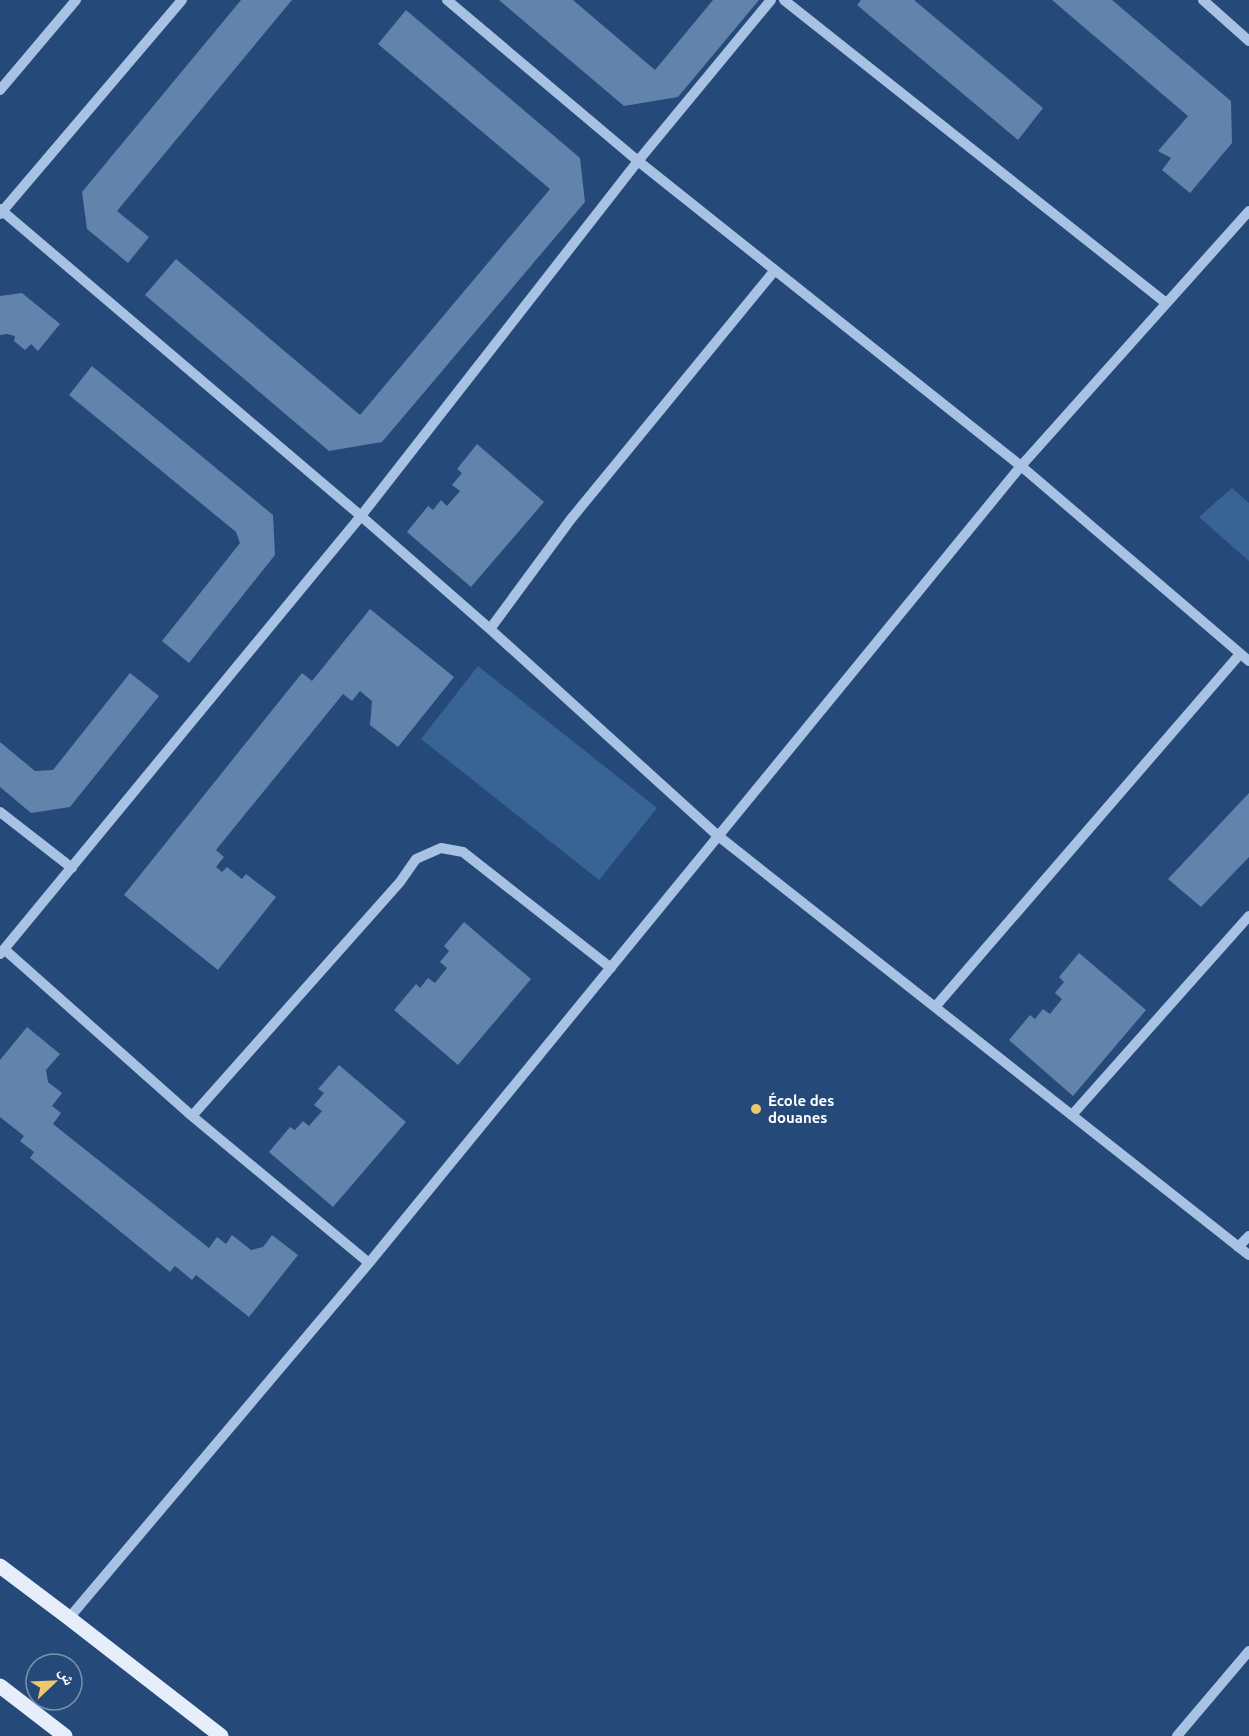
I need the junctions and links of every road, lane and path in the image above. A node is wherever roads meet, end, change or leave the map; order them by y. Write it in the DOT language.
graph roads {
  1 [pos="76,0"];
  2 [pos="182,0"];
  3 [pos="447,0"];
  4 [pos="771,0"];
  5 [pos="784,0"];
  6 [pos="1203,0"];
  7 [pos="1249,41"];
  8 [pos="0,90"];
  9 [pos="638,161"];
  10 [pos="1,211"];
  11 [pos="1249,211"];
  12 [pos="775,270"];
  13 [pos="1166,303"];
  14 [pos="1021,466"];
  15 [pos="361,516"];
  16 [pos="490,628"];
  17 [pos="1245,658"];
  18 [pos="0,812"];
  19 [pos="717,835"];
  20 [pos="72,868"];
  21 [pos="1249,916"];
  22 [pos="2,952"];
  23 [pos="611,968"];
  24 [pos="935,1007"];
  25 [pos="1072,1115"];
  26 [pos="192,1116"];
  27 [pos="1249,1236"];
  28 [pos="1238,1247"];
  29 [pos="1249,1255"];
  30 [pos="369,1263"];
  31 [pos="0,1566"];
  32 [pos="69,1618"];
  33 [pos="1249,1651"];
  34 [pos="0,1686"];
  35 [pos="65,1736"];
  36 [pos="221,1736"];
  37 [pos="1177,1736"];
  1 -- 8 [label="street"];
  2 -- 10 [label="street"];
  3 -- 9 [label="street"];
  4 -- 9 [label="street"];
  5 -- 13 [label="street"];
  6 -- 7 [label="street"];
  9 -- 12 [label="street"];
  9 -- 15 [label="street"];
  10 -- 15 [label="street"];
  11 -- 13 [label="street"];
  12 -- 14 [label="street"];
  12 -- 16 [label="street"];
  13 -- 14 [label="street"];
  14 -- 17 [label="street"];
  14 -- 19 [label="street"];
  15 -- 16 [label="street"];
  15 -- 20 [label="street"];
  16 -- 19 [label="street"];
  17 -- 24 [label="street"];
  18 -- 20 [label="street"];
  19 -- 23 [label="street"];
  19 -- 24 [label="street"];
  20 -- 22 [label="street"];
  21 -- 25 [label="street"];
  22 -- 26 [label="street"];
  23 -- 26 [label="street"];
  23 -- 30 [label="street"];
  24 -- 25 [label="street"];
  25 -- 28 [label="street"];
  26 -- 30 [label="street"];
  27 -- 28 [label="street"];
  28 -- 29 [label="street"];
  30 -- 32 [label="street"];
  31 -- 32 [label="main road"];
  32 -- 36 [label="main road"];
  33 -- 37 [label="street"];
  34 -- 35 [label="main road"];
}
